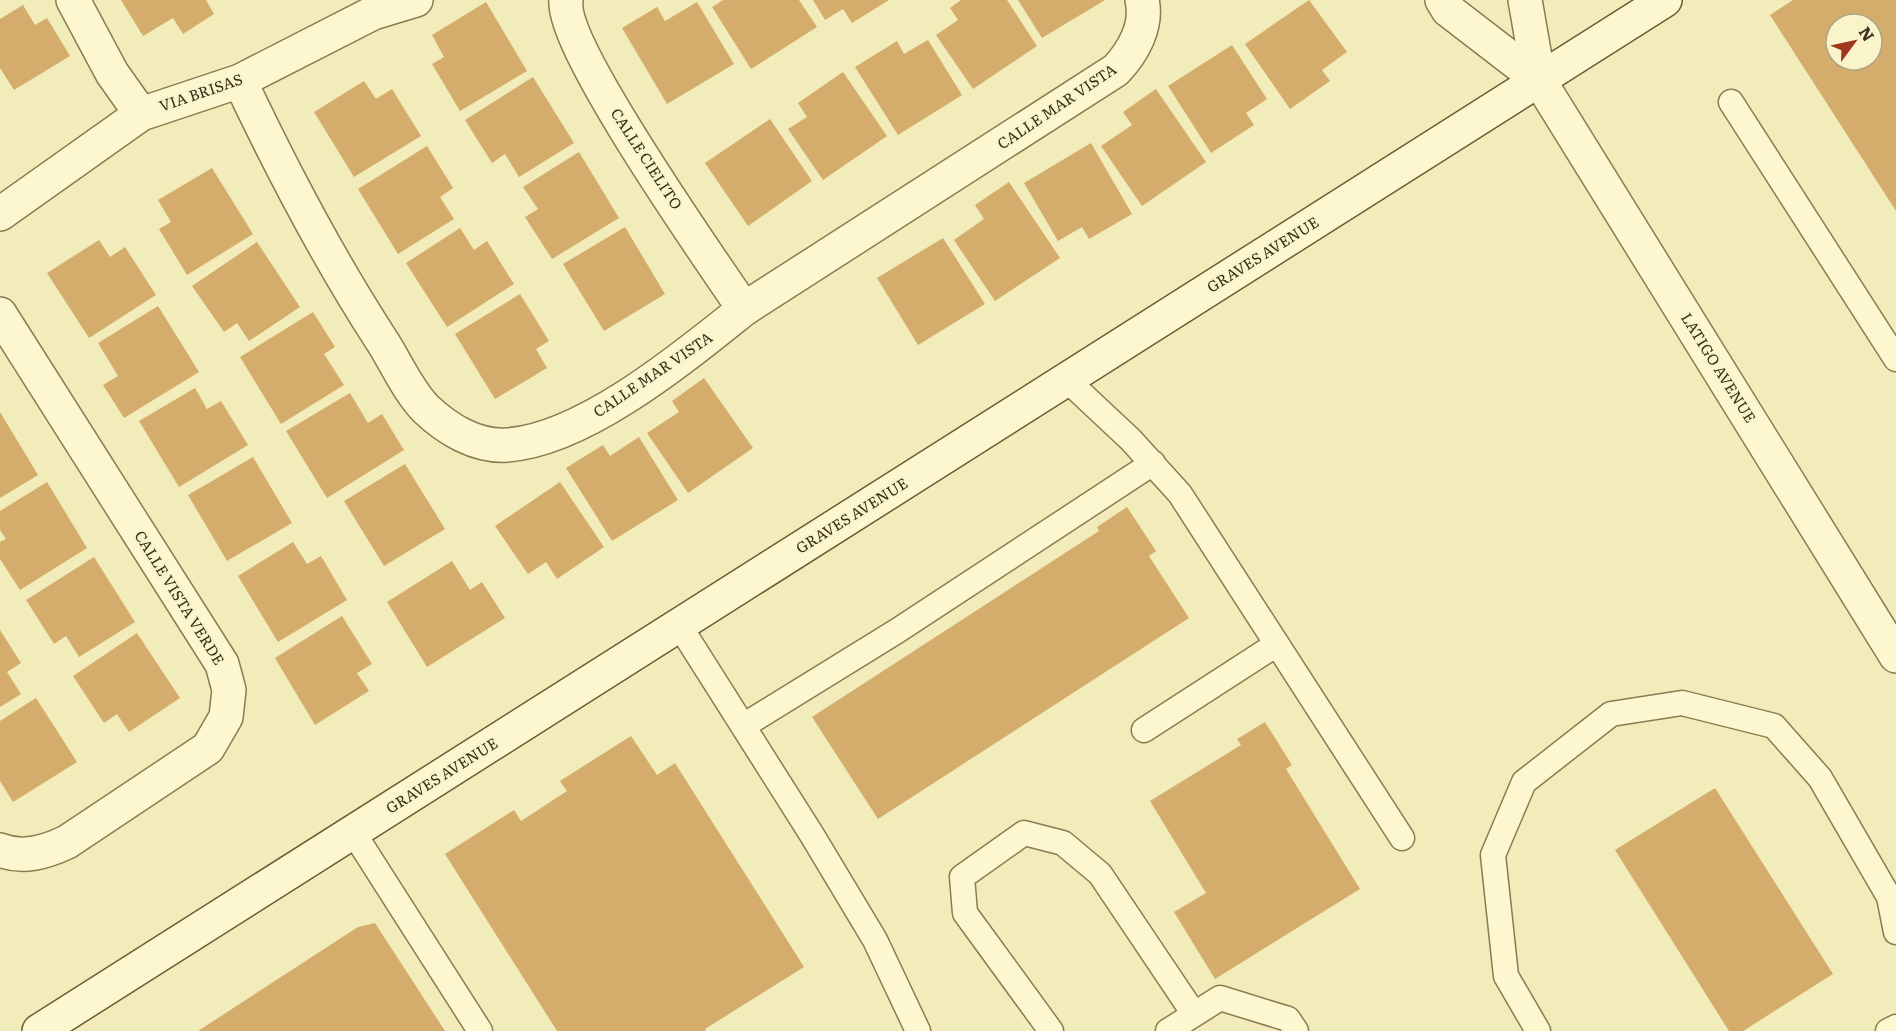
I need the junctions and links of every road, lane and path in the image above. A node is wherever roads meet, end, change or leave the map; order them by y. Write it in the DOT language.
graph roads {
  1 [pos="73,0"];
  2 [pos="416,0"];
  3 [pos="566,0"];
  4 [pos="1142,0"];
  5 [pos="1442,0"];
  6 [pos="1525,0"];
  7 [pos="1665,0"];
  8 [pos="369,6"];
  9 [pos="1539,80"];
  10 [pos="240,81"];
  11 [pos="1731,102"];
  12 [pos="141,114"];
  13 [pos="0,214"];
  14 [pos="744,309"];
  15 [pos="0,314"];
  16 [pos="1896,359"];
  17 [pos="1067,380"];
  18 [pos="1153,463"];
  19 [pos="679,626"];
  20 [pos="1277,644"];
  21 [pos="1896,656"];
  22 [pos="743,726"];
  23 [pos="1144,730"];
  24 [pos="353,832"];
  25 [pos="1402,838"];
  26 [pos="0,850"];
  27 [pos="1896,932"];
  28 [pos="1194,1014"];
  29 [pos="1896,1027"];
  30 [pos="39,1031"];
  31 [pos="480,1031"];
  32 [pos="918,1031"];
  33 [pos="1050,1031"];
  34 [pos="1168,1031"];
  35 [pos="1296,1031"];
  36 [pos="1538,1031"];
  37 [pos="1888,1031"];
  1 -- 12 [label="street"];
  2 -- 8 [label="street, VIA BRISAS"];
  3 -- 14 [label="street, CALLE CIELITO"];
  4 -- 14 [label="street, CALLE MAR VISTA"];
  5 -- 9 [label="street, LATIGO AVENUE"];
  6 -- 9 [label="street, LATIGO AVENUE"];
  7 -- 9 [label="street, GRAVES AVENUE"];
  8 -- 10 [label="street, VIA BRISAS"];
  9 -- 17 [label="street, GRAVES AVENUE"];
  9 -- 21 [label="street, LATIGO AVENUE"];
  10 -- 12 [label="street, VIA BRISAS"];
  10 -- 14 [label="street, CALLE MAR VISTA"];
  11 -- 16 [label="lane"];
  12 -- 13 [label="street, VIA BRISAS"];
  15 -- 26 [label="street, CALLE VISTA VERDE"];
  17 -- 18 [label="lane"];
  17 -- 19 [label="street, GRAVES AVENUE"];
  18 -- 20 [label="lane"];
  18 -- 22 [label="lane"];
  19 -- 22 [label="lane"];
  19 -- 24 [label="street, GRAVES AVENUE"];
  20 -- 23 [label="lane"];
  20 -- 25 [label="lane"];
  22 -- 32 [label="lane"];
  24 -- 30 [label="street, GRAVES AVENUE"];
  24 -- 31 [label="lane"];
  27 -- 36 [label="lane"];
  28 -- 33 [label="lane"];
  28 -- 34 [label="lane"];
  28 -- 35 [label="lane"];
  29 -- 37 [label="lane"];
}
